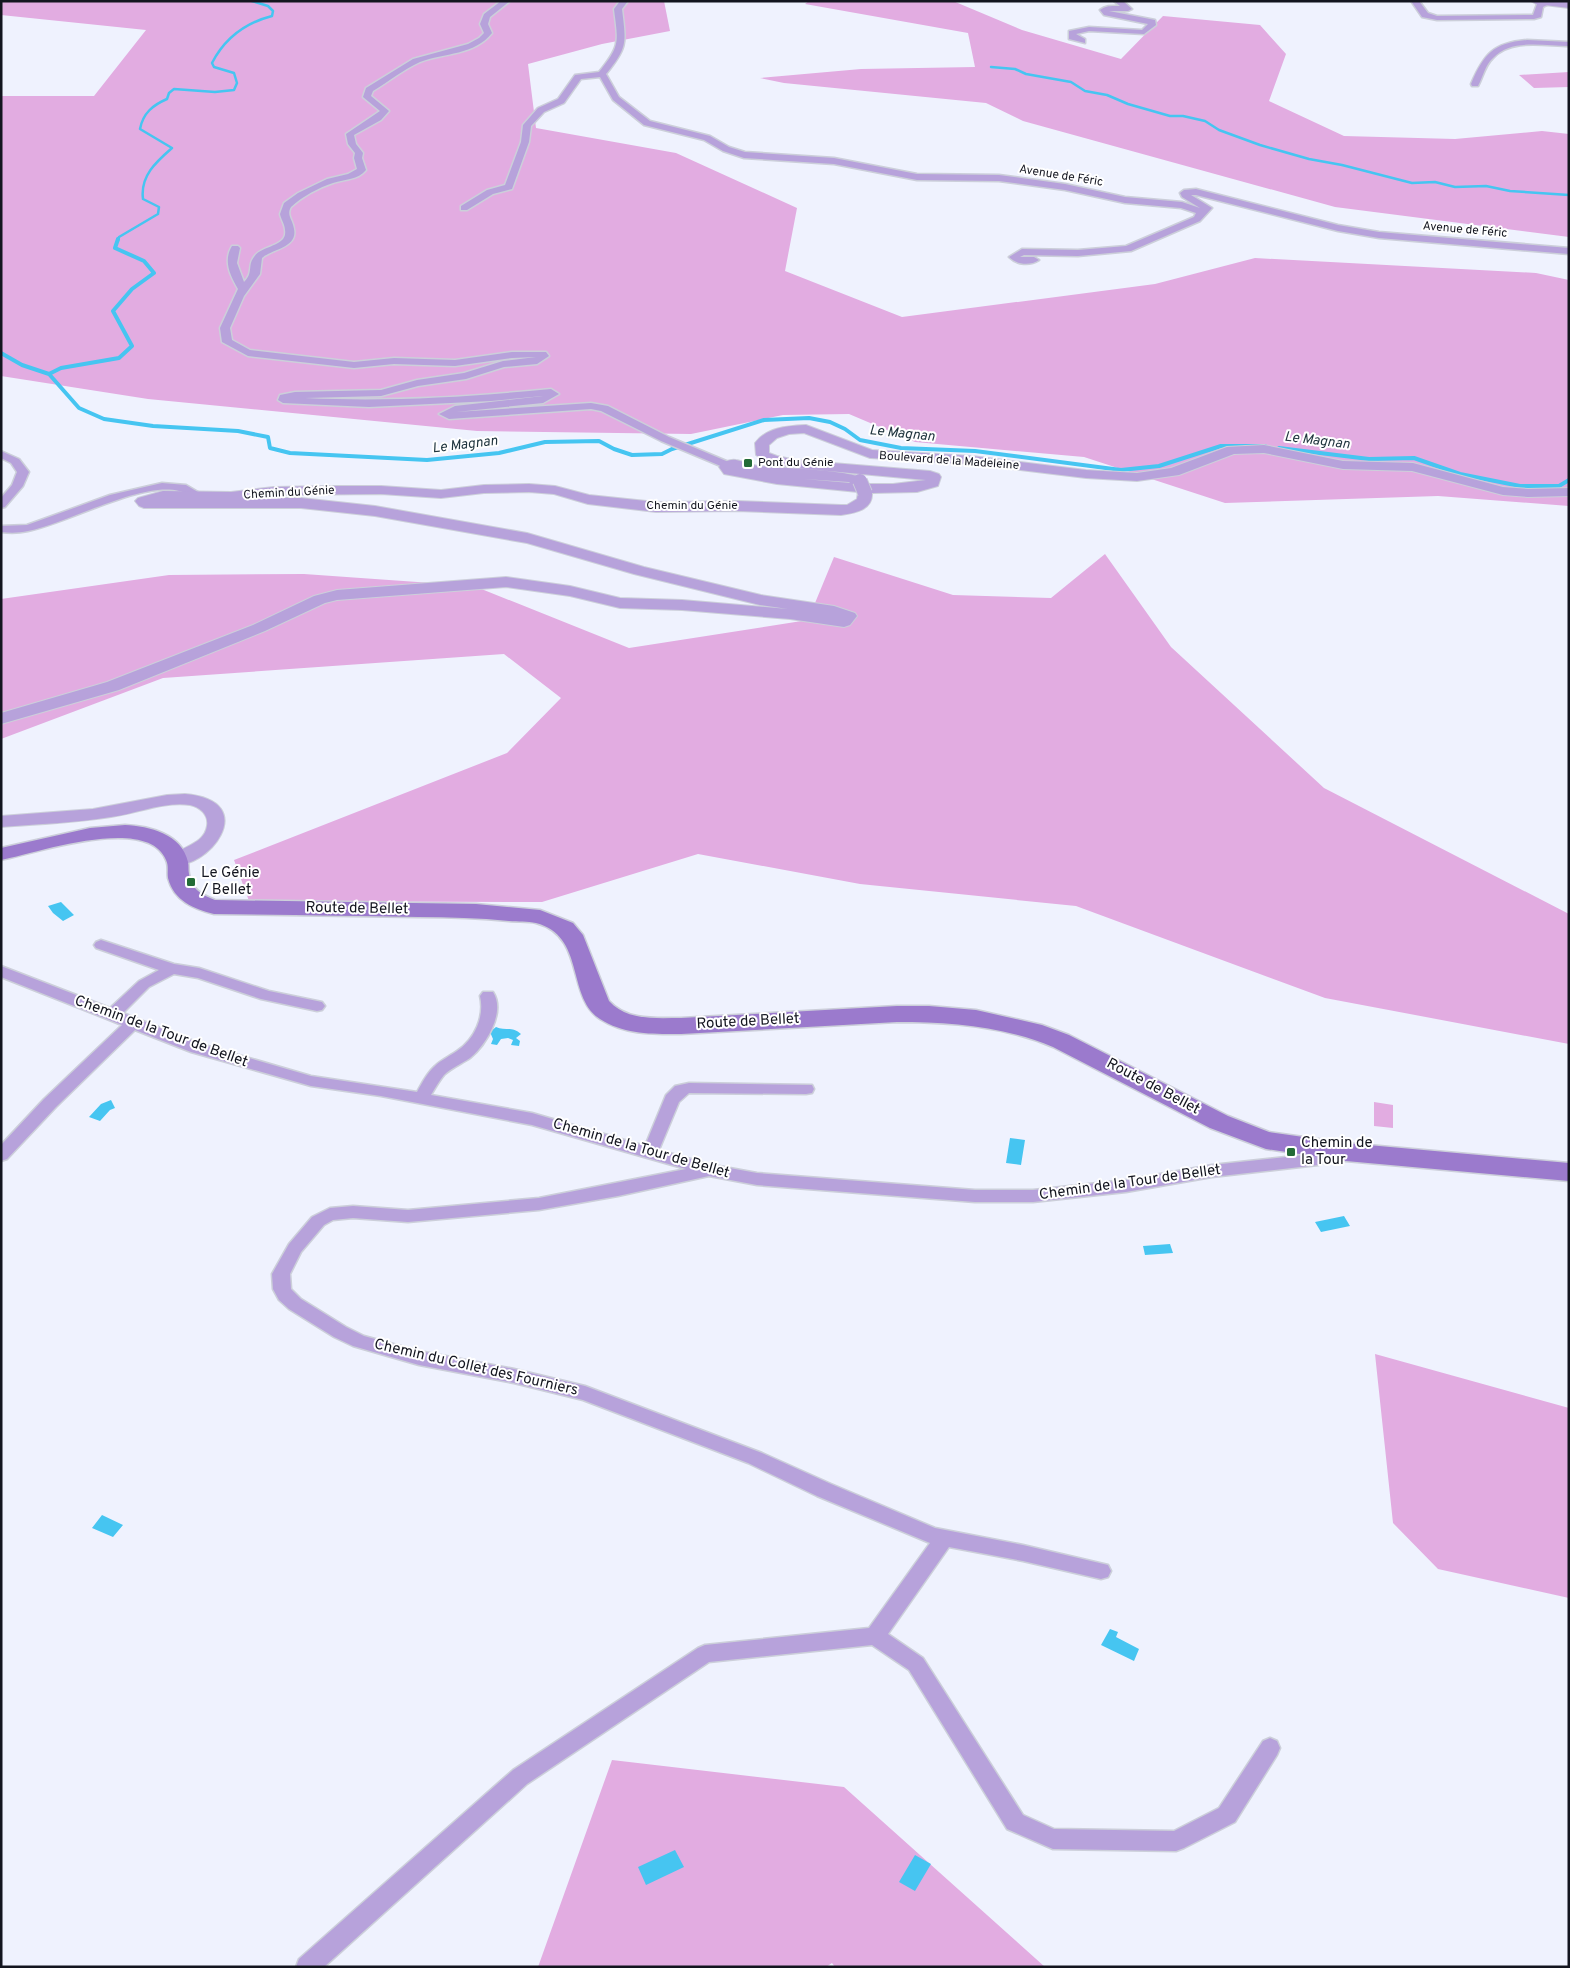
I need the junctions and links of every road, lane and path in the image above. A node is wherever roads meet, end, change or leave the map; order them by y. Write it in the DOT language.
graph roads {
  1 [pos="506,1"];
  2 [pos="624,1"];
  3 [pos="1118,1"];
  4 [pos="1415,1"];
  5 [pos="1536,1"];
  6 [pos="1547,3"];
  7 [pos="1569,5"];
  8 [pos="1082,41"];
  9 [pos="1569,44"];
  10 [pos="602,74"];
  11 [pos="1474,84"];
  12 [pos="464,208"];
  13 [pos="1201,211"];
  14 [pos="235,248"];
  15 [pos="1569,252"];
  16 [pos="1034,260"];
  17 [pos="243,288"];
  18 [pos="1,454"];
  19 [pos="727,465"];
  20 [pos="1569,492"];
  21 [pos="197,495"];
  22 [pos="1,504"];
  23 [pos="1,529"];
  24 [pos="1,719"];
  25 [pos="1,822"];
  26 [pos="1,854"];
  27 [pos="178,860"];
  28 [pos="101,945"];
  29 [pos="172,969"];
  30 [pos="1,972"];
  31 [pos="488,996"];
  32 [pos="317,1006"];
  33 [pos="113,1016"];
  34 [pos="132,1023"];
  35 [pos="806,1089"];
  36 [pos="422,1098"];
  37 [pos="1322,1149"];
  38 [pos="650,1153"];
  39 [pos="1,1155"];
  40 [pos="708,1170"];
  41 [pos="1569,1172"];
  42 [pos="944,1538"];
  43 [pos="1101,1571"];
  44 [pos="875,1636"];
  45 [pos="1270,1748"];
  46 [pos="307,1967"];
  1 -- 17 [label="street, Chemin du Génie"];
  2 -- 10 [label="street"];
  3 -- 8 [label="street"];
  4 -- 6 [label="street"];
  5 -- 6 [label="street"];
  6 -- 7 [label="street"];
  9 -- 11 [label="street"];
  10 -- 12 [label="street"];
  10 -- 13 [label="street, Avenue de Féric"];
  13 -- 15 [label="street, Avenue de Féric"];
  13 -- 16 [label="street"];
  14 -- 17 [label="street"];
  17 -- 19 [label="street, Chemin du Génie"];
  18 -- 22 [label="street"];
  19 -- 20 [label="street, Boulevard de la Madeleine"];
  19 -- 21 [label="street, Chemin du Génie"];
  21 -- 23 [label="street"];
  21 -- 24 [label="street, Chemin du Génie"];
  25 -- 27 [label="street"];
  26 -- 27 [label="main road"];
  27 -- 37 [label="main road, Route de Bellet"];
  28 -- 29 [label="street"];
  29 -- 32 [label="street"];
  29 -- 33 [label="street"];
  30 -- 33 [label="street, Chemin de la Tour de Bellet"];
  31 -- 36 [label="street"];
  33 -- 34 [label="street, Chemin de la Tour de Bellet"];
  34 -- 36 [label="street, Chemin de la Tour de Bellet"];
  34 -- 39 [label="street"];
  35 -- 38 [label="street"];
  36 -- 38 [label="street, Chemin de la Tour de Bellet"];
  37 -- 40 [label="street, Chemin de la Tour de Bellet"];
  37 -- 41 [label="main road, Route de Bellet"];
  38 -- 40 [label="street, Chemin de la Tour de Bellet"];
  40 -- 42 [label="street, Chemin du Collet des Fourniers"];
  42 -- 43 [label="street, Chemin du Collet des Fourniers"];
  42 -- 44 [label="street"];
  44 -- 45 [label="street"];
  44 -- 46 [label="street"];
}
